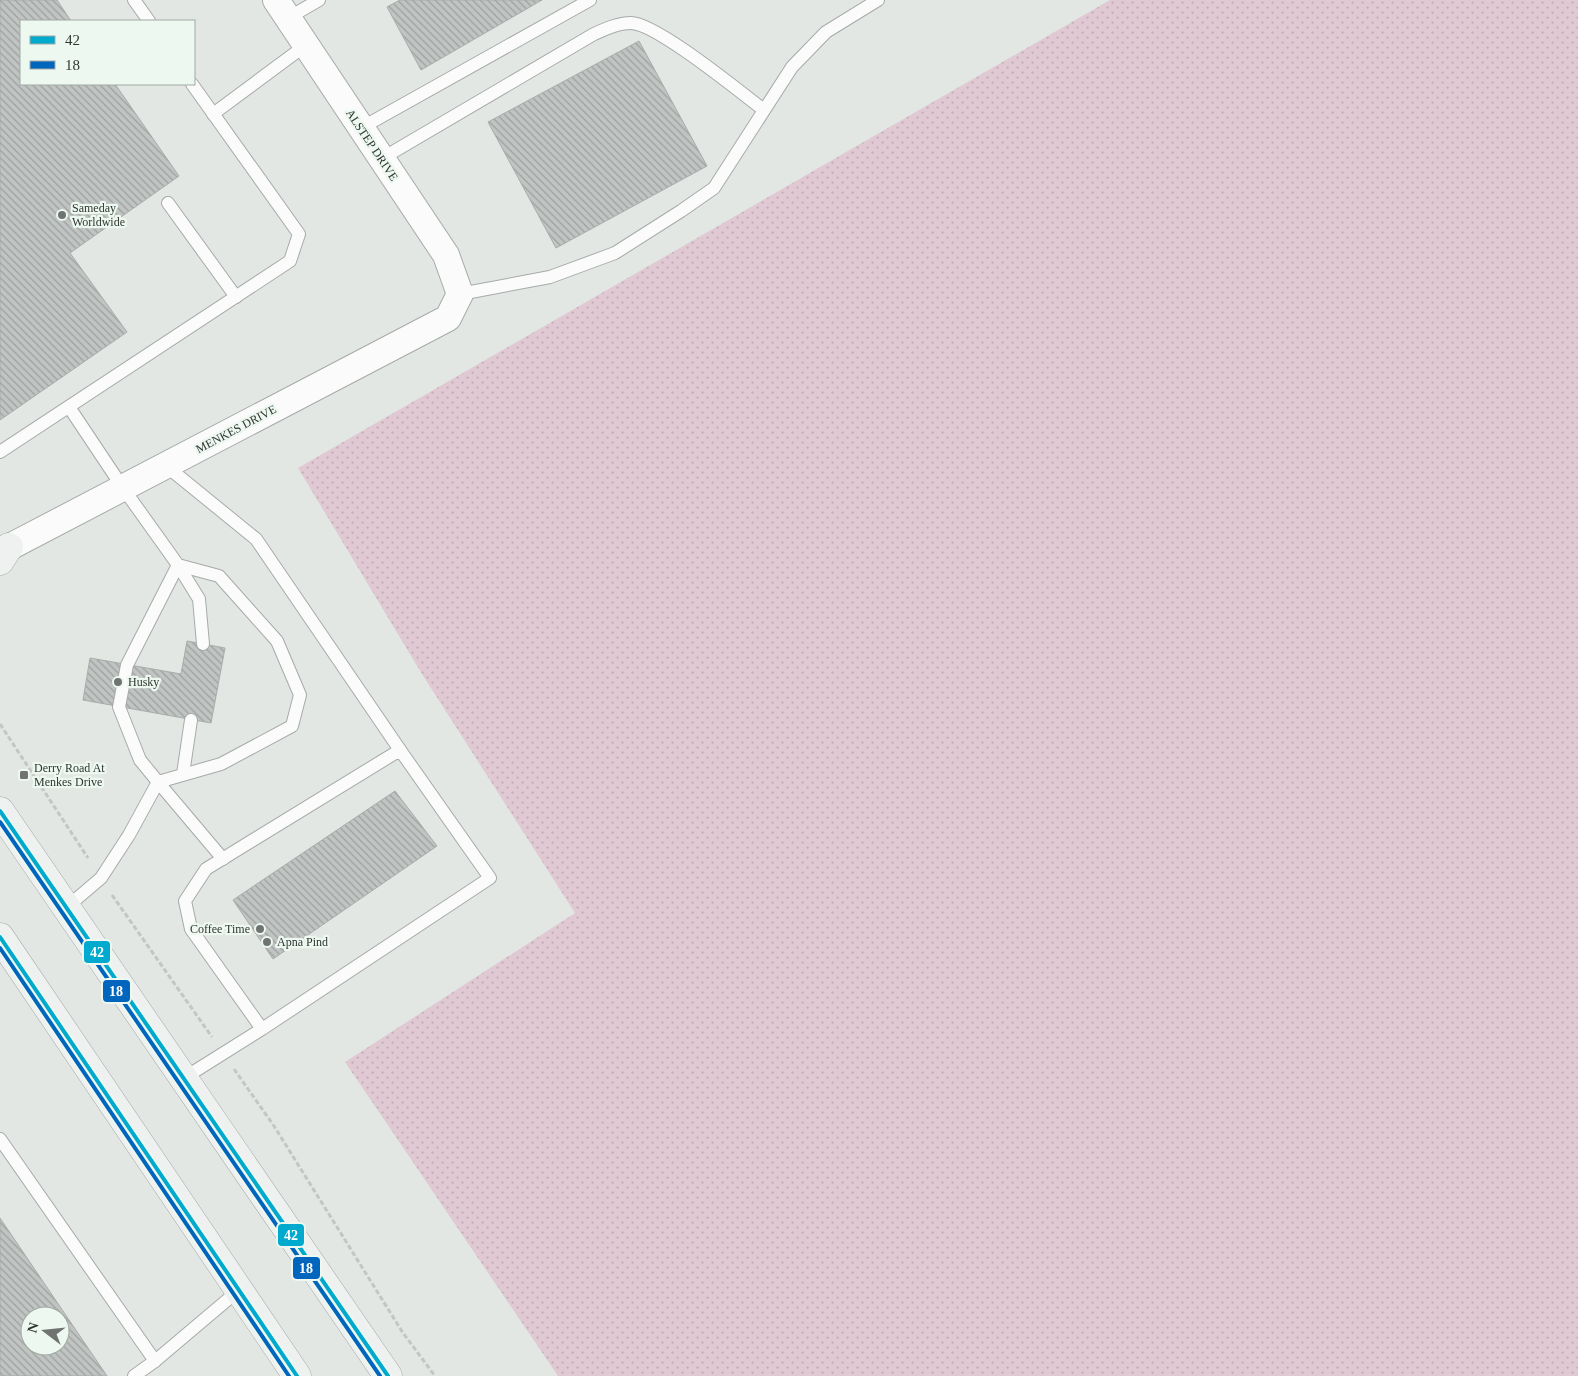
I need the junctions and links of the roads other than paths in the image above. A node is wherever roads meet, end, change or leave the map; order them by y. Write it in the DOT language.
graph roads {
  1 [pos="134,0"];
  2 [pos="319,0"];
  3 [pos="590,0"];
  4 [pos="878,0"];
  5 [pos="282,9"];
  6 [pos="148,20"];
  7 [pos="306,45"];
  8 [pos="193,85"];
  9 [pos="764,110"];
  10 [pos="213,114"];
  11 [pos="362,128"];
  12 [pos="381,159"];
  13 [pos="168,203"];
  14 [pos="460,294"];
  15 [pos="236,297"];
  16 [pos="69,407"];
  17 [pos="0,452"];
  18 [pos="166,465"];
  19 [pos="123,488"];
  20 [pos="3,553"];
  21 [pos="178,565"];
  22 [pos="203,644"];
  23 [pos="191,720"];
  24 [pos="400,750"];
  25 [pos="184,774"];
  26 [pos="158,782"];
  27 [pos="0,811"];
  28 [pos="223,858"];
  29 [pos="67,906"];
  30 [pos="0,937"];
  31 [pos="262,1029"];
  32 [pos="184,1078"];
  33 [pos="0,1139"];
  34 [pos="238,1290"];
  35 [pos="155,1361"];
  36 [pos="134,1376"];
  37 [pos="296,1376"];
  38 [pos="388,1376"];
  1 -- 6 [label="lane"];
  2 -- 5 [label="lane"];
  3 -- 11 [label="lane"];
  4 -- 9 [label="lane"];
  5 -- 7 [label="street, ALSTEP DRIVE"];
  7 -- 10 [label="lane"];
  7 -- 11 [label="street, ALSTEP DRIVE"];
  8 -- 10 [label="lane"];
  9 -- 12 [label="lane"];
  9 -- 14 [label="lane"];
  10 -- 15 [label="lane"];
  11 -- 12 [label="street, ALSTEP DRIVE"];
  12 -- 14 [label="street, ALSTEP DRIVE"];
  13 -- 15 [label="lane"];
  14 -- 18 [label="street, MENKES DRIVE"];
  15 -- 16 [label="lane"];
  16 -- 17 [label="lane"];
  16 -- 19 [label="lane"];
  18 -- 19 [label="street, MENKES DRIVE"];
  18 -- 24 [label="lane"];
  19 -- 20 [label="street, MENKES DRIVE"];
  19 -- 21 [label="lane"];
  21 -- 22 [label="lane"];
  21 -- 25 [label="lane"];
  21 -- 26 [label="lane"];
  23 -- 25 [label="lane"];
  24 -- 28 [label="lane"];
  24 -- 31 [label="lane"];
  25 -- 26 [label="lane"];
  26 -- 28 [label="lane"];
  26 -- 29 [label="lane"];
  27 -- 29 [label="main road"];
  28 -- 31 [label="lane"];
  29 -- 32 [label="main road"];
  30 -- 34 [label="main road"];
  31 -- 32 [label="lane"];
  32 -- 38 [label="main road"];
  33 -- 35 [label="lane"];
  34 -- 35 [label="lane"];
  34 -- 37 [label="main road"];
  35 -- 36 [label="lane"];
}
